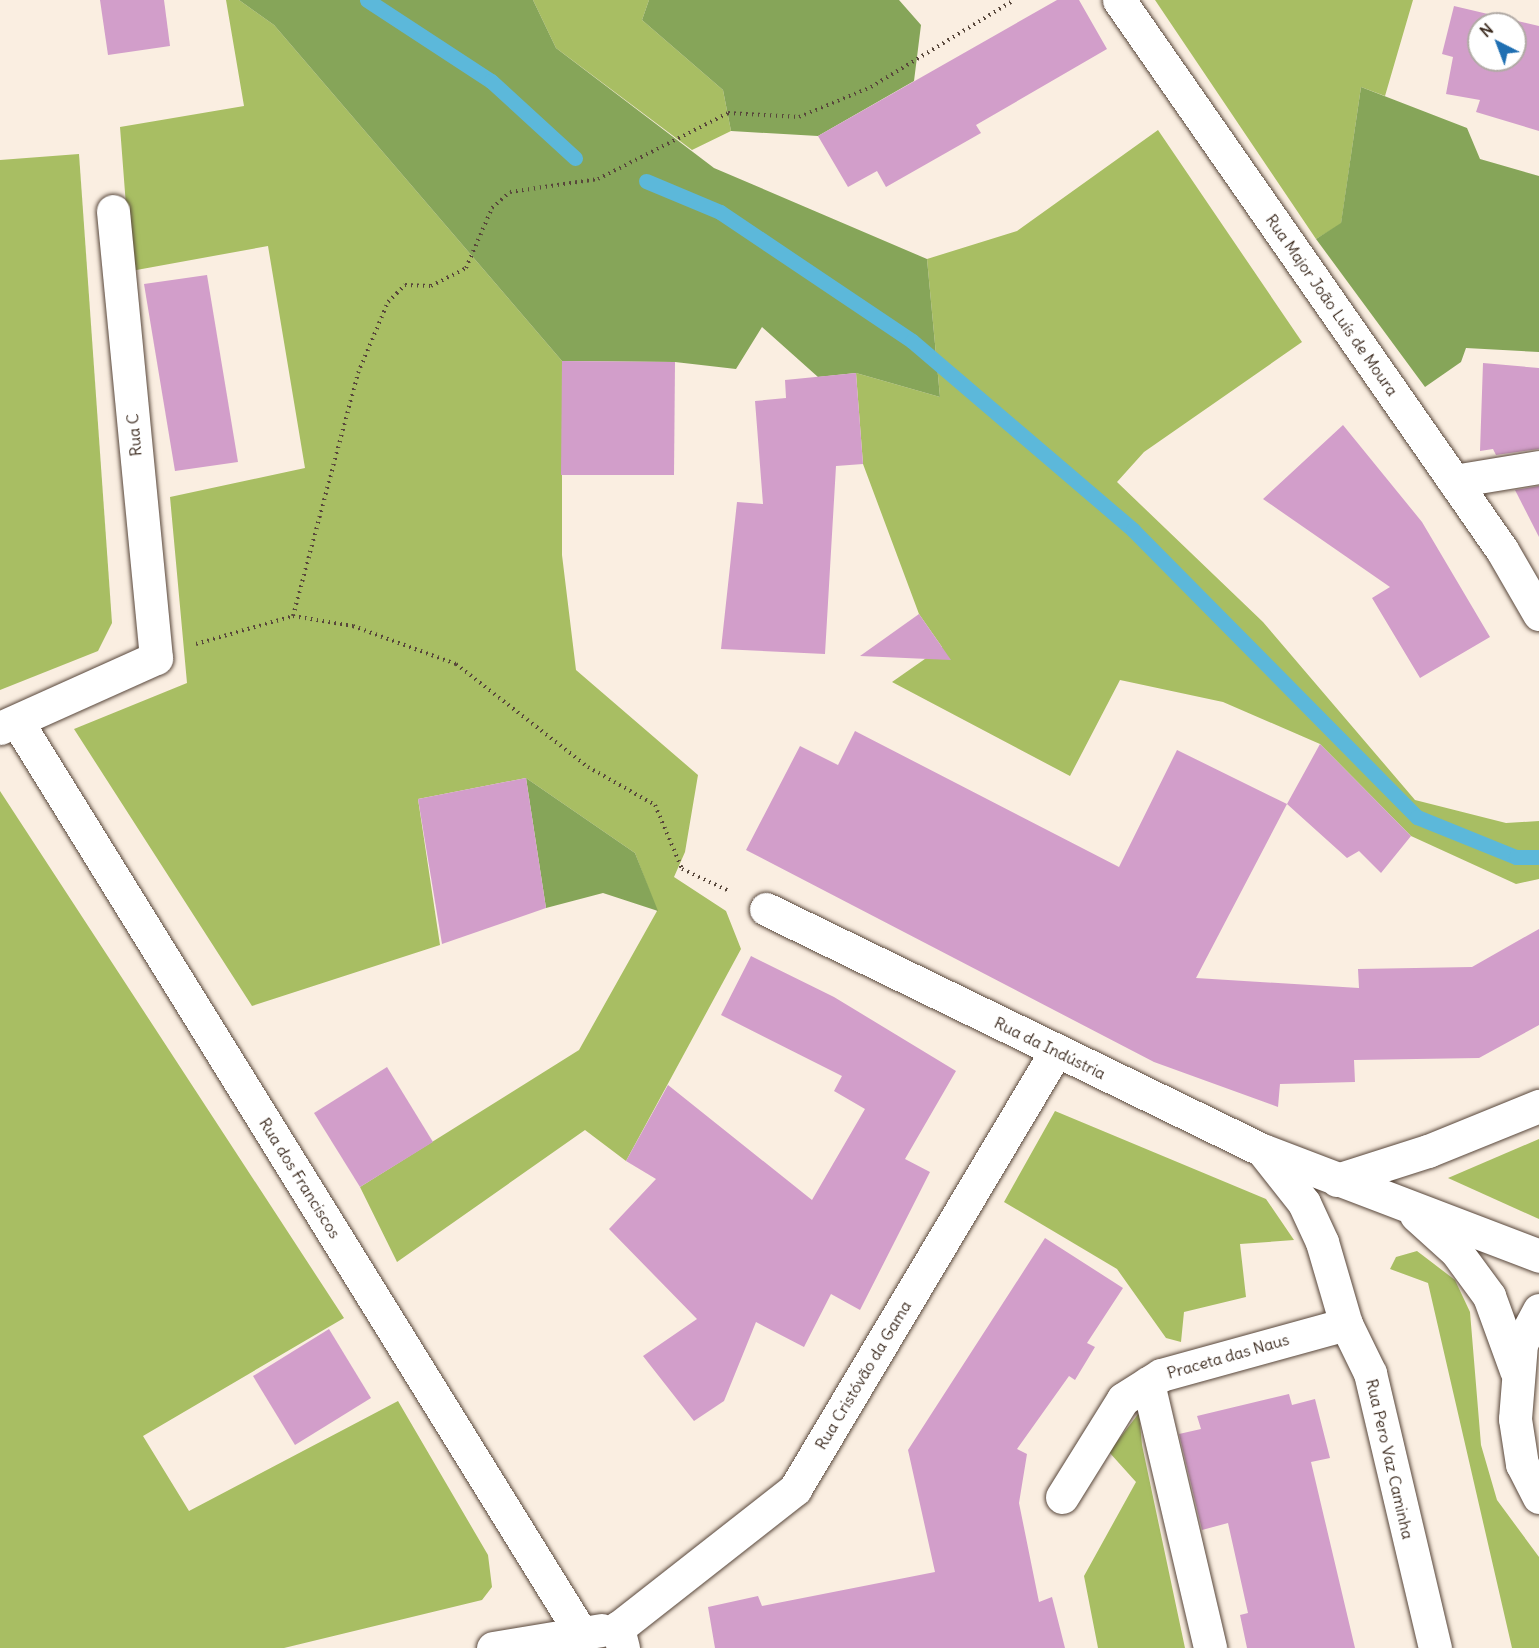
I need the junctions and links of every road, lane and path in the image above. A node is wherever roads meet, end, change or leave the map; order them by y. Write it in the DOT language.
graph roads {
  1 [pos="1014,0"];
  2 [pos="1119,0"];
  3 [pos="113,211"];
  4 [pos="1539,467"];
  5 [pos="1454,481"];
  6 [pos="1539,614"];
  7 [pos="293,616"];
  8 [pos="156,658"];
  9 [pos="9,726"];
  10 [pos="766,909"];
  11 [pos="1056,1051"];
  12 [pos="1539,1106"];
  13 [pos="1262,1150"];
  14 [pos="1337,1180"];
  15 [pos="1407,1208"];
  16 [pos="1539,1256"];
  17 [pos="1539,1310"];
  18 [pos="1346,1324"];
  19 [pos="1516,1370"];
  20 [pos="1148,1383"];
  21 [pos="1062,1497"];
  22 [pos="1539,1497"];
  23 [pos="581,1633"];
  24 [pos="621,1638"];
  25 [pos="493,1648"];
  26 [pos="1210,1648"];
  27 [pos="1435,1648"];
  1 -- 7 [label="path"];
  2 -- 5 [label="street, Rua Major João Luís de Moura"];
  3 -- 8 [label="street, Rua C"];
  4 -- 5 [label="street"];
  5 -- 6 [label="street, Rua Major João Luís de Moura"];
  7 -- 8 [label="path"];
  7 -- 10 [label="path"];
  8 -- 9 [label="street"];
  9 -- 23 [label="street, Rua dos Franciscos"];
  10 -- 11 [label="street, Rua da Indústria"];
  11 -- 13 [label="street, Rua da Indústria"];
  11 -- 24 [label="street, Rua Cristóvão da Gama"];
  12 -- 14 [label="street"];
  13 -- 14 [label="street, Rua da Indústria"];
  13 -- 18 [label="street, Rua Pero Vaz Caminha"];
  14 -- 15 [label="street, Rua da Indústria"];
  15 -- 16 [label="street, Rua da Indústria"];
  15 -- 19 [label="street, Rua da Indústria"];
  17 -- 19 [label="street"];
  18 -- 20 [label="street, Praceta das Naus"];
  18 -- 27 [label="street, Rua Pero Vaz Caminha"];
  19 -- 22 [label="street"];
  20 -- 21 [label="street, Praceta das Naus"];
  20 -- 26 [label="street"];
  23 -- 24 [label="street"];
  23 -- 25 [label="street"];
}
